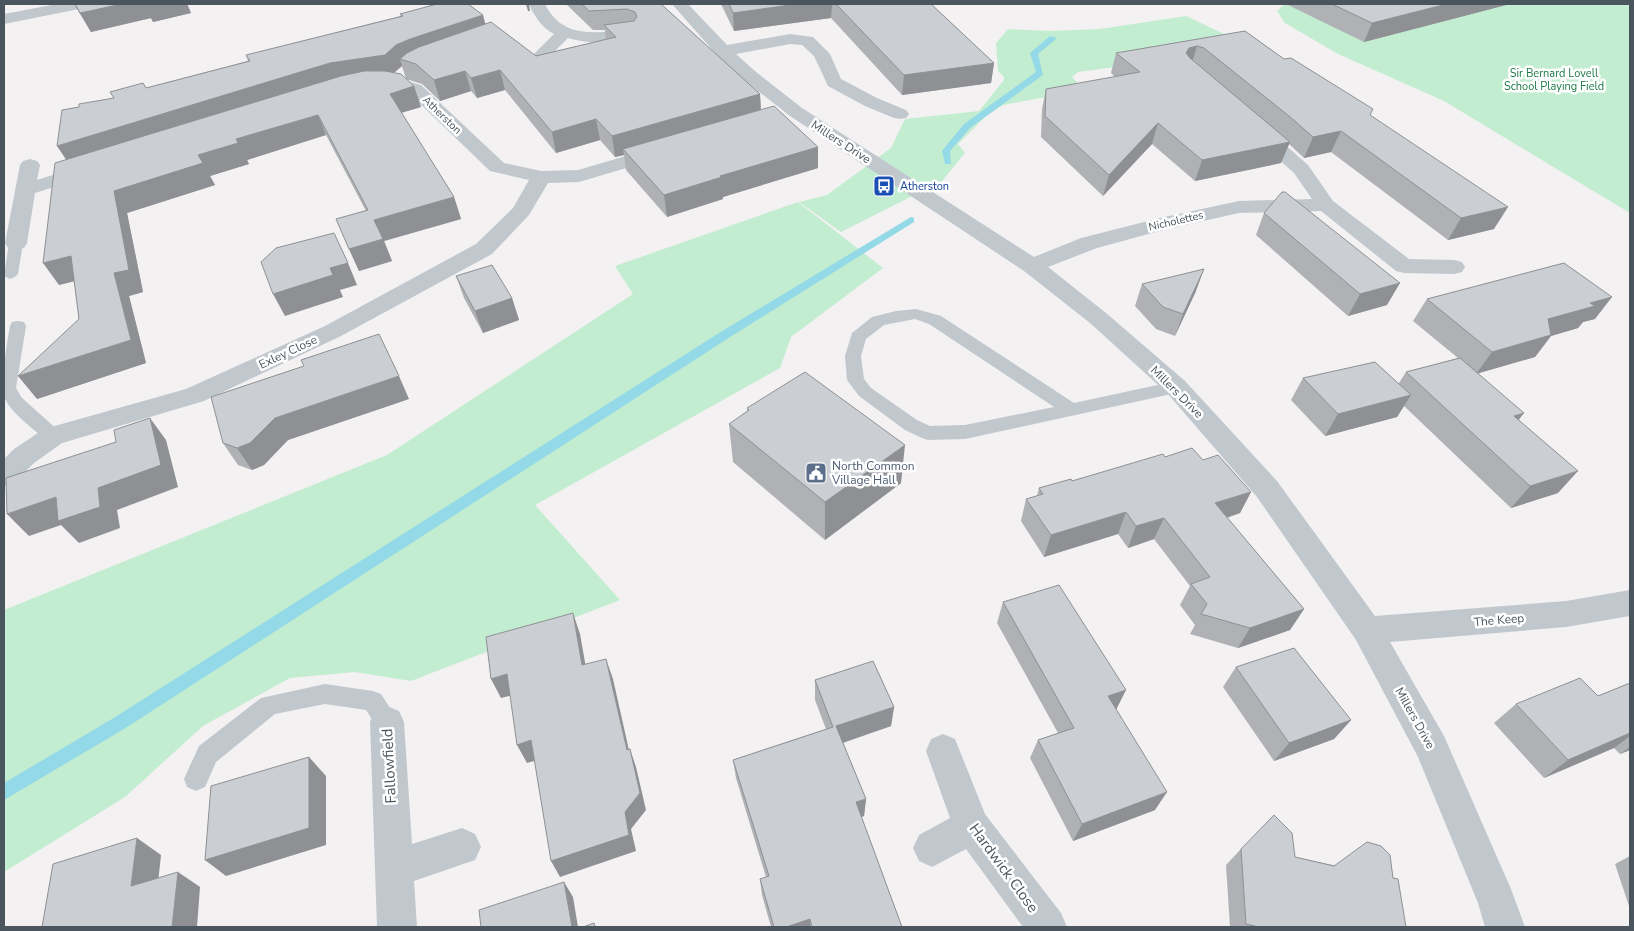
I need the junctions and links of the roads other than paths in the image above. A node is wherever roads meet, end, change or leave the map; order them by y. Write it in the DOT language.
graph roads {
  1 [pos="79,4"];
  2 [pos="537,4"];
  3 [pos="680,4"];
  4 [pos="14,13"];
  5 [pos="563,34"];
  6 [pos="630,35"];
  7 [pos="724,51"];
  8 [pos="540,55"];
  9 [pos="361,85"];
  10 [pos="900,114"];
  11 [pos="1246,120"];
  12 [pos="673,148"];
  13 [pos="110,163"];
  14 [pos="30,164"];
  15 [pos="541,176"];
  16 [pos="1334,181"];
  17 [pos="25,190"];
  18 [pos="1326,205"];
  19 [pos="16,244"];
  20 [pos="1032,266"];
  21 [pos="1454,267"];
  22 [pos="10,274"];
  23 [pos="18,326"];
  24 [pos="1176,387"];
  25 [pos="1072,410"];
  26 [pos="53,436"];
  27 [pos="4,476"];
  28 [pos="1630,603"];
  29 [pos="1367,630"];
  30 [pos="387,722"];
  31 [pos="943,751"];
  32 [pos="196,779"];
  33 [pos="972,826"];
  34 [pos="462,847"];
  35 [pos="932,848"];
  36 [pos="394,869"];
  37 [pos="397,927"];
  38 [pos="1047,927"];
  39 [pos="1504,927"];
  1 -- 4 [label="street"];
  2 -- 5 [label="street"];
  3 -- 7 [label="street, Millers Drive"];
  5 -- 6 [label="street"];
  5 -- 8 [label="street"];
  7 -- 10 [label="street"];
  7 -- 20 [label="street, Millers Drive"];
  9 -- 15 [label="street, Atherston"];
  11 -- 18 [label="street"];
  12 -- 15 [label="street, Atherston"];
  13 -- 17 [label="street"];
  14 -- 17 [label="street"];
  15 -- 26 [label="street, Exley Close"];
  16 -- 18 [label="street"];
  17 -- 19 [label="street"];
  18 -- 20 [label="street, Nicholettes"];
  18 -- 21 [label="street"];
  19 -- 22 [label="lane"];
  20 -- 24 [label="street, Millers Drive"];
  23 -- 26 [label="lane"];
  24 -- 25 [label="lane"];
  24 -- 29 [label="street, Millers Drive"];
  25 -- 25 [label="lane"];
  26 -- 27 [label="street, Exley Close"];
  28 -- 29 [label="street, The Keep"];
  29 -- 39 [label="street, Millers Drive"];
  30 -- 32 [label="lane, Fallowfield"];
  30 -- 36 [label="street, Fallowfield"];
  31 -- 33 [label="street, Hardwick Close"];
  33 -- 35 [label="street"];
  33 -- 38 [label="street, Hardwick Close"];
  34 -- 36 [label="street"];
  36 -- 37 [label="street, Fallowfield"];
}
